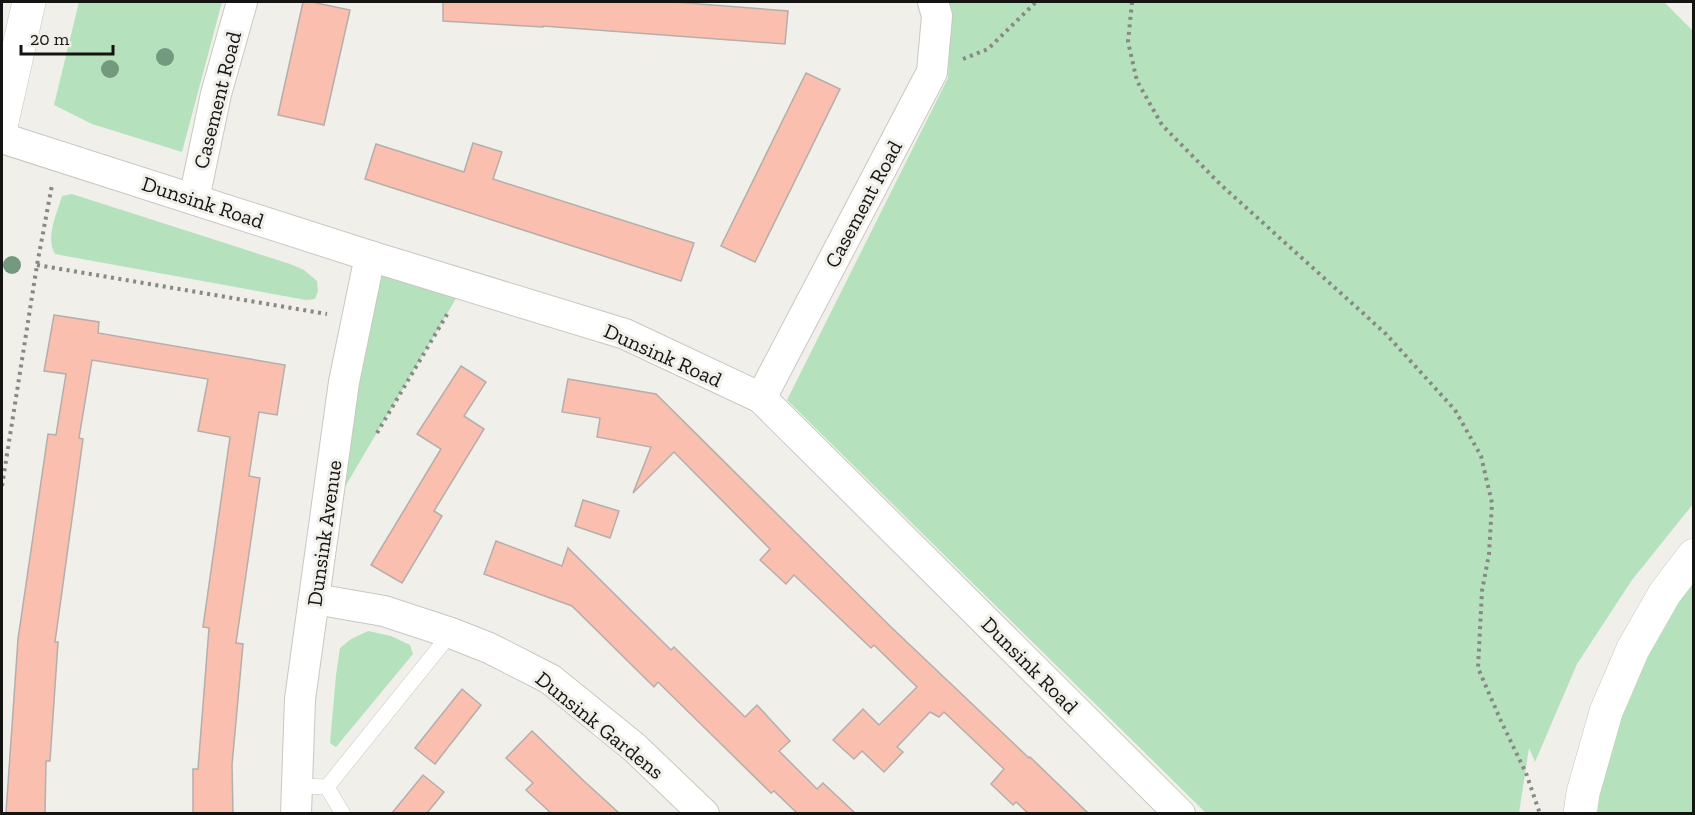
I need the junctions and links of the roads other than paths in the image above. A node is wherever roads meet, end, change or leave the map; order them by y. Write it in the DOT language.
graph roads {
  1 [pos="28,2"];
  2 [pos="242,2"];
  3 [pos="933,2"];
  4 [pos="2,122"];
  5 [pos="2,138"];
  6 [pos="194,199"];
  7 [pos="370,256"];
  8 [pos="761,398"];
  9 [pos="1694,555"];
  10 [pos="315,599"];
  11 [pos="451,633"];
  12 [pos="327,787"];
  13 [pos="296,800"];
  14 [pos="343,813"];
  15 [pos="704,813"];
  16 [pos="1180,813"];
  17 [pos="1580,813"];
  1 -- 4 [label="street"];
  2 -- 6 [label="street, Casement Road"];
  3 -- 8 [label="street, Casement Road"];
  5 -- 6 [label="street, Dunsink Road"];
  6 -- 7 [label="street, Dunsink Road"];
  7 -- 8 [label="street, Dunsink Road"];
  7 -- 10 [label="street, Dunsink Avenue"];
  8 -- 16 [label="street, Dunsink Road"];
  9 -- 17 [label="street"];
  10 -- 11 [label="street, Dunsink Gardens"];
  10 -- 13 [label="street, Dunsink Avenue"];
  11 -- 12 [label="lane"];
  11 -- 15 [label="street, Dunsink Gardens"];
  12 -- 13 [label="lane"];
  12 -- 14 [label="lane"];
}
